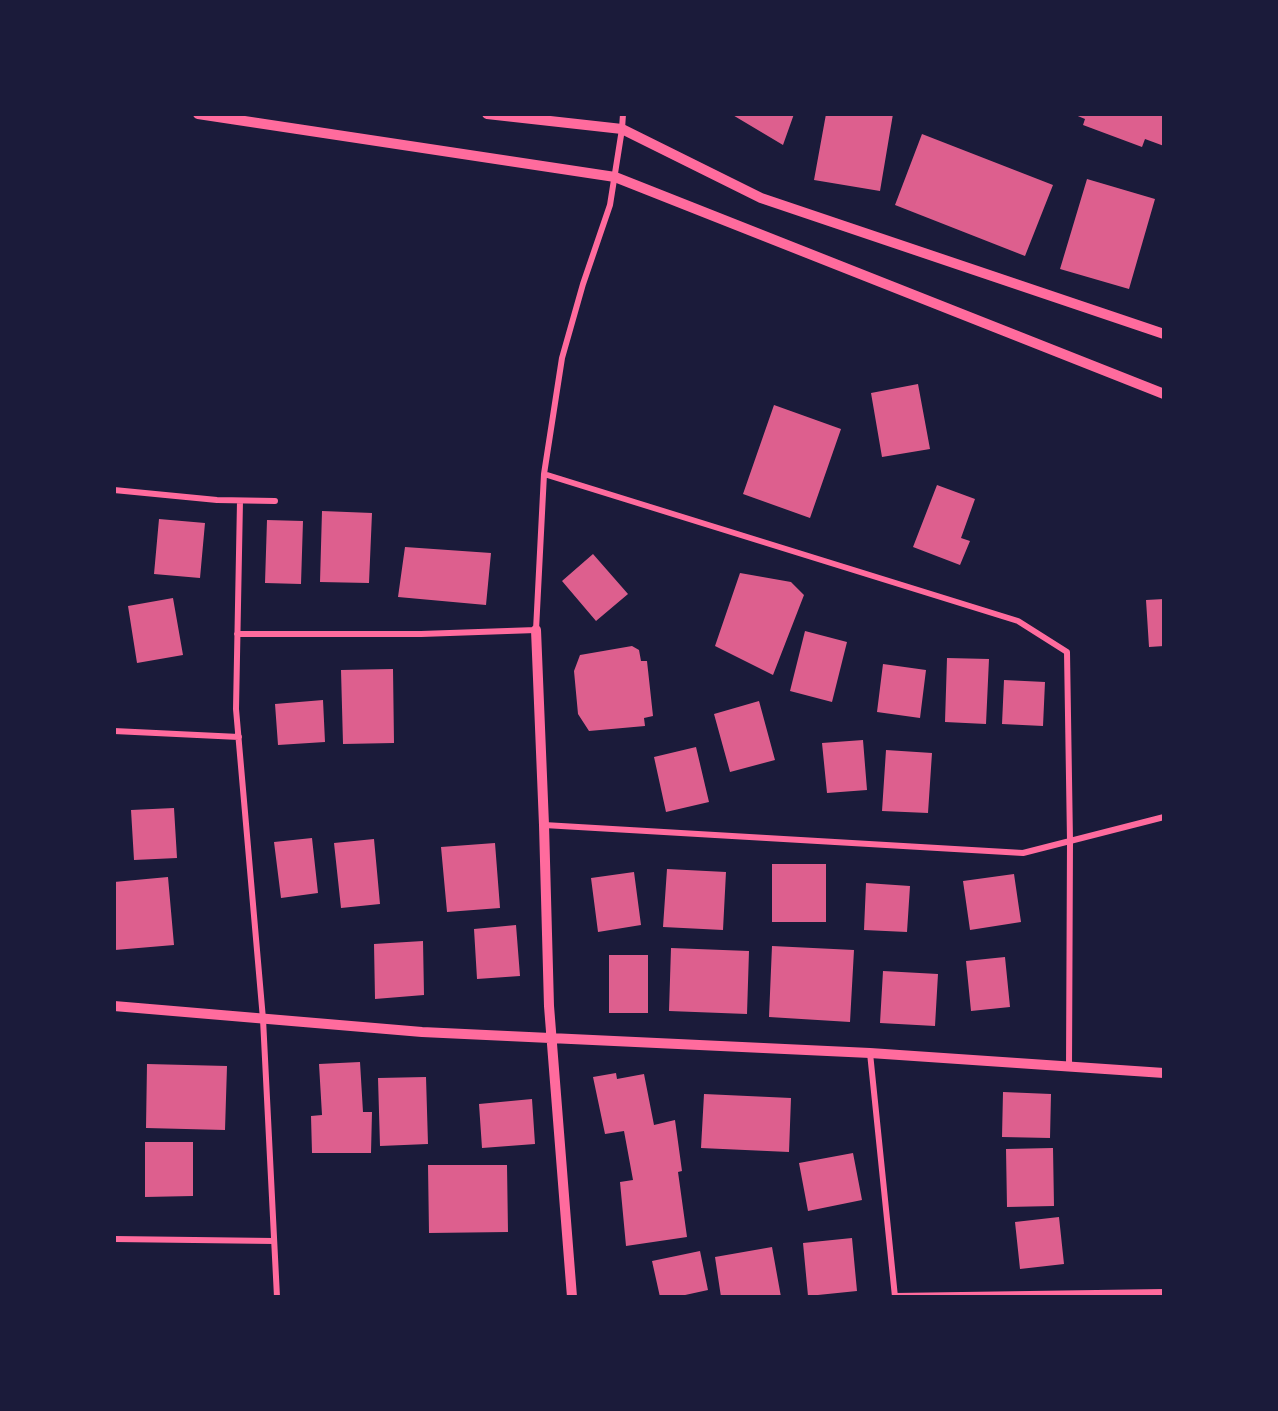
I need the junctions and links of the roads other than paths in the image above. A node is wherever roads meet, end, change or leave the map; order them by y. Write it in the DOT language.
graph roads {
  1 [pos="198,114"];
  2 [pos="487,114"];
  3 [pos="623,114"];
  4 [pos="622,129"];
  5 [pos="615,177"];
  6 [pos="1164,334"];
  7 [pos="1164,394"];
  8 [pos="544,474"];
  9 [pos="114,490"];
  10 [pos="240,501"];
  11 [pos="275,501"];
  12 [pos="536,630"];
  13 [pos="237,633"];
  14 [pos="114,731"];
  15 [pos="239,737"];
  16 [pos="1164,817"];
  17 [pos="544,825"];
  18 [pos="1070,841"];
  19 [pos="114,1006"];
  20 [pos="263,1019"];
  21 [pos="551,1039"];
  22 [pos="870,1053"];
  23 [pos="1069,1067"];
  24 [pos="1164,1073"];
  25 [pos="114,1239"];
  26 [pos="274,1241"];
  27 [pos="1164,1292"];
  28 [pos="895,1296"];
  29 [pos="277,1297"];
  30 [pos="572,1297"];
  1 -- 5 [label="street"];
  2 -- 4 [label="street"];
  3 -- 4 [label="street"];
  4 -- 5 [label="street"];
  4 -- 6 [label="street"];
  5 -- 7 [label="street"];
  5 -- 8 [label="street"];
  8 -- 12 [label="street"];
  8 -- 18 [label="street"];
  9 -- 10 [label="street"];
  10 -- 11 [label="street"];
  10 -- 13 [label="street"];
  12 -- 13 [label="street"];
  12 -- 17 [label="street"];
  13 -- 15 [label="street"];
  14 -- 15 [label="street"];
  15 -- 20 [label="street"];
  16 -- 18 [label="street"];
  17 -- 18 [label="street"];
  17 -- 21 [label="street"];
  18 -- 23 [label="street"];
  19 -- 20 [label="street"];
  20 -- 21 [label="street"];
  20 -- 26 [label="street"];
  21 -- 22 [label="street"];
  21 -- 30 [label="street"];
  22 -- 23 [label="street"];
  22 -- 28 [label="street"];
  23 -- 24 [label="street"];
  25 -- 26 [label="street"];
  26 -- 29 [label="street"];
  27 -- 28 [label="street"];
}
